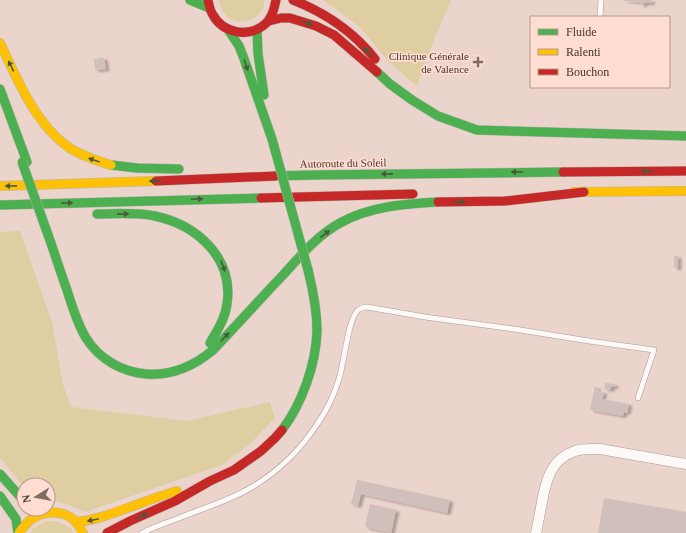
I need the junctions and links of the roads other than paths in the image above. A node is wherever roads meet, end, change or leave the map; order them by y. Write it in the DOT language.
graph roads {
  1 [pos="190,0"];
  2 [pos="276,0"];
  3 [pos="293,0"];
  4 [pos="601,0"];
  5 [pos="209,4"];
  6 [pos="600,16"];
  7 [pos="268,21"];
  8 [pos="229,30"];
  9 [pos="258,30"];
  10 [pos="0,43"];
  11 [pos="390,84"];
  12 [pos="0,89"];
  13 [pos="0,113"];
  14 [pos="686,136"];
  15 [pos="272,140"];
  16 [pos="24,162"];
  17 [pos="192,170"];
  18 [pos="206,170"];
  19 [pos="686,171"];
  20 [pos="306,176"];
  21 [pos="0,186"];
  22 [pos="686,191"];
  23 [pos="584,192"];
  24 [pos="0,205"];
  25 [pos="0,210"];
  26 [pos="52,213"];
  27 [pos="91,213"];
  28 [pos="49,232"];
  29 [pos="638,398"];
  30 [pos="686,464"];
  31 [pos="0,474"];
  32 [pos="206,483"];
  33 [pos="16,492"];
  34 [pos="0,496"];
  35 [pos="56,512"];
  36 [pos="32,517"];
  37 [pos="76,522"];
  38 [pos="19,533"];
  39 [pos="83,533"];
  40 [pos="107,533"];
  41 [pos="142,533"];
  42 [pos="536,533"];
  1 -- 5 [label="main road"];
  2 -- 7 [label="main road"];
  11 -- 3 [label="main road, one-way"];
  4 -- 6 [label="lane"];
  5 -- 8 [label="main road"];
  7 -- 9 [label="main road"];
  7 -- 11 [label="main road, one-way"];
  8 -- 9 [label="main road"];
  8 -- 15 [label="main road, one-way"];
  9 -- 15 [label="main road"];
  17 -- 10 [label="main road, one-way"];
  11 -- 14 [label="main road"];
  12 -- 16 [label="main road"];
  13 -- 16 [label="main road"];
  15 -- 32 [label="main road, bridge"];
  16 -- 28 [label="main road, bridge"];
  18 -- 20 [label="main road"];
  19 -- 20 [label="main road, Autoroute du Soleil, one-way"];
  20 -- 21 [label="main road, Autoroute du Soleil, one-way"];
  22 -- 23 [label="main road"];
  24 -- 23 [label="main road, one-way"];
  28 -- 23 [label="main road, one-way"];
  25 -- 26 [label="main road"];
  27 -- 28 [label="main road, one-way"];
  29 -- 41 [label="lane"];
  30 -- 42 [label="street"];
  31 -- 33 [label="main road"];
  32 -- 37 [label="main road, one-way"];
  40 -- 32 [label="main road, one-way"];
  34 -- 38 [label="main road"];
  35 -- 37 [label="main road"];
  36 -- 38 [label="main road"];
  37 -- 39 [label="main road"];
}
